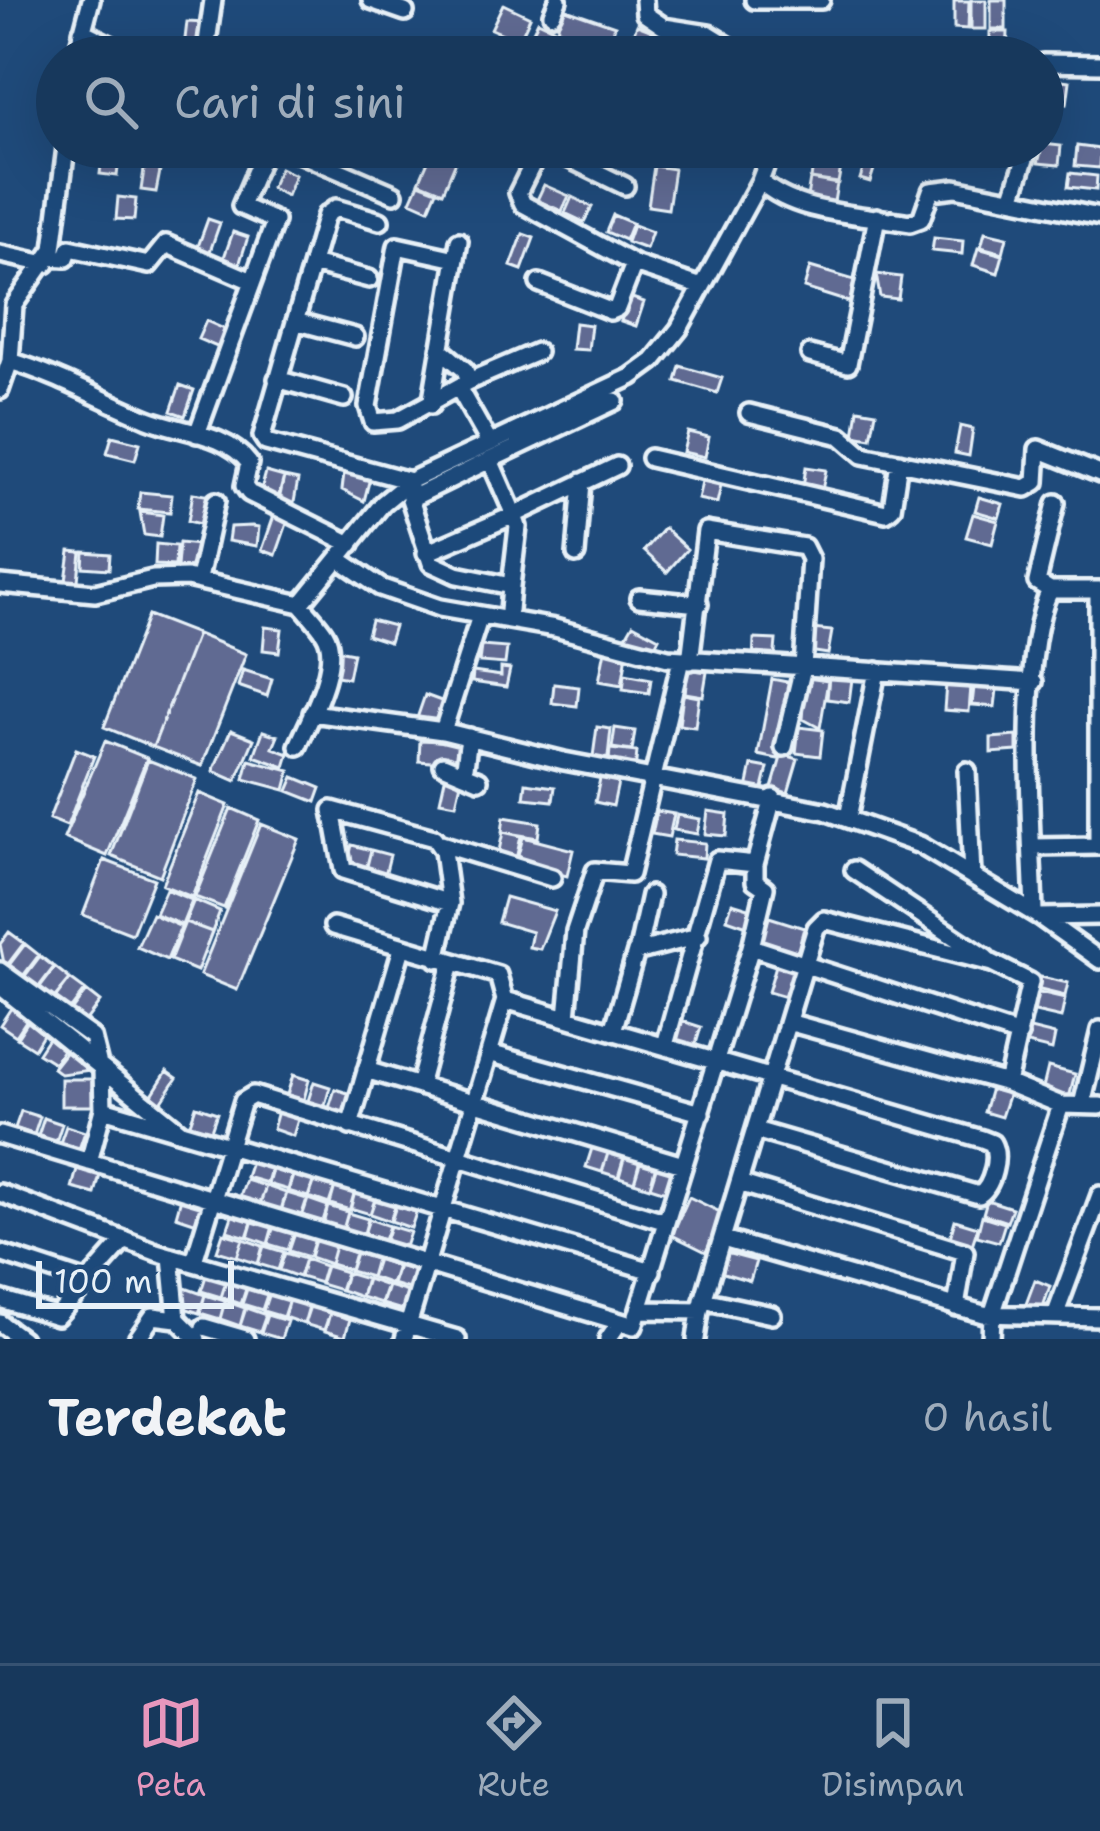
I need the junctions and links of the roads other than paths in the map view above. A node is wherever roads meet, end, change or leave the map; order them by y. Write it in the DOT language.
graph roads {
  1 [pos="91,0"];
  2 [pos="213,0"];
  3 [pos="371,0"];
  4 [pos="644,0"];
  5 [pos="754,0"];
  6 [pos="820,0"];
  7 [pos="405,12"];
  8 [pos="82,32"];
  9 [pos="81,36"];
  10 [pos="90,36"];
  11 [pos="208,36"];
  12 [pos="712,36"];
  13 [pos="1064,63"];
  14 [pos="1100,64"];
  15 [pos="64,168"];
  16 [pos="257,168"];
  17 [pos="333,168"];
  18 [pos="533,168"];
  19 [pos="588,168"];
  20 [pos="765,168"];
  21 [pos="1022,168"];
  22 [pos="760,181"];
  23 [pos="626,186"];
  24 [pos="394,194"];
  25 [pos="1013,196"];
  26 [pos="877,217"];
  27 [pos="1100,217"];
  28 [pos="380,221"];
  29 [pos="0,254"];
  30 [pos="47,260"];
  31 [pos="312,264"];
  32 [pos="634,264"];
  33 [pos="369,279"];
  34 [pos="252,281"];
  35 [pos="539,283"];
  36 [pos="699,286"];
  37 [pos="295,320"];
  38 [pos="355,337"];
  39 [pos="440,349"];
  40 [pos="537,352"];
  41 [pos="810,354"];
  42 [pos="10,362"];
  43 [pos="277,379"];
  44 [pos="464,385"];
  45 [pos="0,390"];
  46 [pos="344,398"];
  47 [pos="615,401"];
  48 [pos="431,405"];
  49 [pos="749,413"];
  50 [pos="197,434"];
  51 [pos="489,442"];
  52 [pos="650,458"];
  53 [pos="490,460"];
  54 [pos="899,462"];
  55 [pos="617,466"];
  56 [pos="1100,474"];
  57 [pos="410,481"];
  58 [pos="582,482"];
  59 [pos="410,500"];
  60 [pos="216,501"];
  61 [pos="1056,503"];
  62 [pos="514,514"];
  63 [pos="351,544"];
  64 [pos="426,553"];
  65 [pos="576,554"];
  66 [pos="339,560"];
  67 [pos="199,579"];
  68 [pos="0,584"];
  69 [pos="511,586"];
  70 [pos="1050,590"];
  71 [pos="1099,590"];
  72 [pos="639,598"];
  73 [pos="301,604"];
  74 [pos="698,604"];
  75 [pos="509,611"];
  76 [pos="480,616"];
  77 [pos="686,661"];
  78 [pos="803,667"];
  79 [pos="877,671"];
  80 [pos="1034,682"];
  81 [pos="312,713"];
  82 [pos="443,731"];
  83 [pos="469,737"];
  84 [pos="298,746"];
  85 [pos="784,747"];
  86 [pos="442,765"];
  87 [pos="967,771"];
  88 [pos="655,778"];
  89 [pos="773,798"];
  90 [pos="848,818"];
  91 [pos="441,844"];
  92 [pos="1099,846"];
  93 [pos="1033,847"];
  94 [pos="755,864"];
  95 [pos="854,870"];
  96 [pos="972,875"];
  97 [pos="552,878"];
  98 [pos="650,895"];
  99 [pos="450,903"];
  100 [pos="1037,915"];
  101 [pos="1100,916"];
  102 [pos="334,926"];
  103 [pos="698,936"];
  104 [pos="751,947"];
  105 [pos="402,948"];
  106 [pos="638,950"];
  107 [pos="1100,960"];
  108 [pos="444,961"];
  109 [pos="992,963"];
  110 [pos="804,966"];
  111 [pos="0,971"];
  112 [pos="0,986"];
  113 [pos="505,1000"];
  114 [pos="567,1017"];
  115 [pos="788,1022"];
  116 [pos="614,1031"];
  117 [pos="1019,1035"];
  118 [pos="1099,1040"];
  119 [pos="665,1045"];
  120 [pos="489,1052"];
  121 [pos="718,1060"];
  122 [pos="100,1066"];
  123 [pos="366,1070"];
  124 [pos="772,1075"];
  125 [pos="1007,1083"];
  126 [pos="419,1086"];
  127 [pos="475,1102"];
  128 [pos="1061,1105"];
  129 [pos="1082,1106"];
  130 [pos="1100,1106"];
  131 [pos="103,1109"];
  132 [pos="701,1113"];
  133 [pos="350,1126"];
  134 [pos="755,1130"];
  135 [pos="182,1133"];
  136 [pos="0,1137"];
  137 [pos="228,1148"];
  138 [pos="458,1157"];
  139 [pos="89,1162"];
  140 [pos="683,1165"];
  141 [pos="739,1183"];
  142 [pos="0,1193"];
  143 [pos="1100,1196"];
  144 [pos="212,1202"];
  145 [pos="442,1213"];
  146 [pos="664,1221"];
  147 [pos="723,1239"];
  148 [pos="125,1240"];
  149 [pos="1081,1247"];
  150 [pos="1100,1247"];
  151 [pos="0,1253"];
  152 [pos="171,1256"];
  153 [pos="194,1262"];
  154 [pos="426,1267"];
  155 [pos="652,1271"];
  156 [pos="88,1282"];
  157 [pos="0,1299"];
  158 [pos="702,1306"];
  159 [pos="956,1306"];
  160 [pos="643,1310"];
  161 [pos="772,1315"];
  162 [pos="992,1315"];
  163 [pos="1055,1316"];
  164 [pos="1100,1317"];
  165 [pos="177,1319"];
  166 [pos="619,1322"];
  167 [pos="0,1323"];
  168 [pos="406,1331"];
  169 [pos="200,1333"];
  170 [pos="22,1339"];
  171 [pos="137,1339"];
  172 [pos="244,1339"];
  173 [pos="457,1339"];
  174 [pos="608,1339"];
  175 [pos="696,1339"];
  176 [pos="991,1339"];
  1 -- 8 [label="street"];
  2 -- 11 [label="street"];
  3 -- 7 [label="street"];
  4 -- 12 [label="street"];
  5 -- 6 [label="street"];
  8 -- 9 [label="street"];
  8 -- 10 [label="street"];
  13 -- 14 [label="street"];
  15 -- 30 [label="street"];
  16 -- 34 [label="street"];
  17 -- 24 [label="street"];
  18 -- 32 [label="street"];
  19 -- 23 [label="street"];
  20 -- 22 [label="street"];
  21 -- 25 [label="street"];
  22 -- 26 [label="street"];
  22 -- 36 [label="street"];
  25 -- 26 [label="street"];
  25 -- 27 [label="street"];
  26 -- 41 [label="street"];
  28 -- 31 [label="street"];
  29 -- 30 [label="street"];
  30 -- 34 [label="street"];
  30 -- 42 [label="street"];
  31 -- 33 [label="street"];
  31 -- 37 [label="street"];
  32 -- 35 [label="street"];
  32 -- 36 [label="street"];
  34 -- 50 [label="street"];
  36 -- 51 [label="street"];
  37 -- 38 [label="street"];
  37 -- 43 [label="street"];
  39 -- 44 [label="street"];
  39 -- 48 [label="street"];
  39 -- 48 [label="street"];
  40 -- 44 [label="street"];
  42 -- 45 [label="street"];
  42 -- 50 [label="street"];
  43 -- 46 [label="street"];
  43 -- 57 [label="street"];
  44 -- 48 [label="street"];
  44 -- 51 [label="street"];
  47 -- 53 [label="street"];
  49 -- 54 [label="street"];
  50 -- 63 [label="street"];
  51 -- 57 [label="street"];
  52 -- 54 [label="street"];
  53 -- 59 [label="street"];
  53 -- 62 [label="street"];
  54 -- 56 [label="street"];
  55 -- 58 [label="street"];
  57 -- 59 [label="street"];
  57 -- 63 [label="street"];
  58 -- 62 [label="street"];
  58 -- 65 [label="street"];
  59 -- 64 [label="street"];
  60 -- 67 [label="street"];
  61 -- 70 [label="street"];
  62 -- 64 [label="street"];
  62 -- 69 [label="street"];
  63 -- 66 [label="street"];
  64 -- 69 [label="street"];
  66 -- 73 [label="street"];
  66 -- 76 [label="street"];
  67 -- 68 [label="street"];
  67 -- 73 [label="street"];
  69 -- 75 [label="street"];
  70 -- 71 [label="street"];
  70 -- 80 [label="street"];
  71 -- 92 [label="street"];
  72 -- 74 [label="street"];
  73 -- 81 [label="street"];
  74 -- 77 [label="street"];
  74 -- 78 [label="street"];
  76 -- 77 [label="street"];
  76 -- 82 [label="street"];
  77 -- 78 [label="street"];
  77 -- 88 [label="street"];
  78 -- 79 [label="street"];
  78 -- 85 [label="street"];
  79 -- 80 [label="street"];
  79 -- 90 [label="street"];
  80 -- 93 [label="street"];
  81 -- 82 [label="street"];
  81 -- 84 [label="street"];
  82 -- 83 [label="street"];
  83 -- 86 [label="street"];
  83 -- 88 [label="street"];
  87 -- 96 [label="street"];
  88 -- 89 [label="street"];
  88 -- 114 [label="street"];
  89 -- 90 [label="street"];
  89 -- 94 [label="street"];
  90 -- 96 [label="street"];
  91 -- 97 [label="street"];
  91 -- 99 [label="street"];
  91 -- 99 [label="street"];
  92 -- 93 [label="street"];
  93 -- 100 [label="street"];
  94 -- 103 [label="street"];
  94 -- 104 [label="street"];
  95 -- 109 [label="street"];
  96 -- 100 [label="street"];
  98 -- 106 [label="street"];
  99 -- 108 [label="street"];
  100 -- 101 [label="street"];
  100 -- 107 [label="street"];
  102 -- 105 [label="street"];
  103 -- 106 [label="street"];
  103 -- 119 [label="street"];
  104 -- 110 [label="street"];
  104 -- 121 [label="street"];
  105 -- 108 [label="street"];
  105 -- 123 [label="street"];
  106 -- 116 [label="street"];
  108 -- 113 [label="street"];
  108 -- 126 [label="street"];
  109 -- 110 [label="street"];
  109 -- 117 [label="street"];
  110 -- 115 [label="street"];
  110 -- 117 [label="street"];
  111 -- 122 [label="street"];
  112 -- 122 [label="street"];
  113 -- 114 [label="street"];
  113 -- 120 [label="street"];
  114 -- 116 [label="street"];
  115 -- 124 [label="street"];
  115 -- 125 [label="street"];
  116 -- 119 [label="street"];
  117 -- 125 [label="street"];
  118 -- 129 [label="street"];
  119 -- 121 [label="street"];
  120 -- 127 [label="street"];
  120 -- 132 [label="street"];
  121 -- 124 [label="street"];
  121 -- 132 [label="street"];
  122 -- 131 [label="street"];
  122 -- 135 [label="street"];
  123 -- 126 [label="street"];
  123 -- 133 [label="street"];
  124 -- 134 [label="street"];
  124 -- 134 [label="street"];
  125 -- 128 [label="street"];
  126 -- 127 [label="street"];
  127 -- 138 [label="street"];
  127 -- 140 [label="street"];
  128 -- 129 [label="street"];
  128 -- 162 [label="street"];
  129 -- 130 [label="street"];
  131 -- 135 [label="street"];
  131 -- 139 [label="street"];
  132 -- 140 [label="street"];
  133 -- 137 [label="street"];
  133 -- 138 [label="street"];
  134 -- 141 [label="street"];
  135 -- 137 [label="street"];
  136 -- 139 [label="street"];
  137 -- 144 [label="street"];
  137 -- 145 [label="street"];
  138 -- 145 [label="street"];
  138 -- 146 [label="street"];
  139 -- 144 [label="street"];
  140 -- 146 [label="street"];
  141 -- 147 [label="street"];
  141 -- 159 [label="street"];
  142 -- 148 [label="street"];
  143 -- 149 [label="street"];
  144 -- 153 [label="street"];
  144 -- 154 [label="street"];
  145 -- 154 [label="street"];
  145 -- 155 [label="street"];
  146 -- 155 [label="street"];
  147 -- 158 [label="street"];
  147 -- 159 [label="street"];
  148 -- 152 [label="street"];
  148 -- 156 [label="street"];
  149 -- 150 [label="street"];
  149 -- 163 [label="street"];
  151 -- 156 [label="street"];
  152 -- 153 [label="street"];
  152 -- 165 [label="street"];
  153 -- 168 [label="street"];
  154 -- 166 [label="street"];
  154 -- 168 [label="street"];
  155 -- 160 [label="street"];
  156 -- 157 [label="street"];
  158 -- 160 [label="street"];
  158 -- 161 [label="street"];
  158 -- 175 [label="street"];
  159 -- 162 [label="street"];
  160 -- 166 [label="street"];
  162 -- 163 [label="street"];
  162 -- 176 [label="street"];
  163 -- 164 [label="street"];
  165 -- 169 [label="street"];
  165 -- 171 [label="street"];
  166 -- 174 [label="street"];
  167 -- 170 [label="street"];
  168 -- 173 [label="street"];
  169 -- 172 [label="street"];
}
